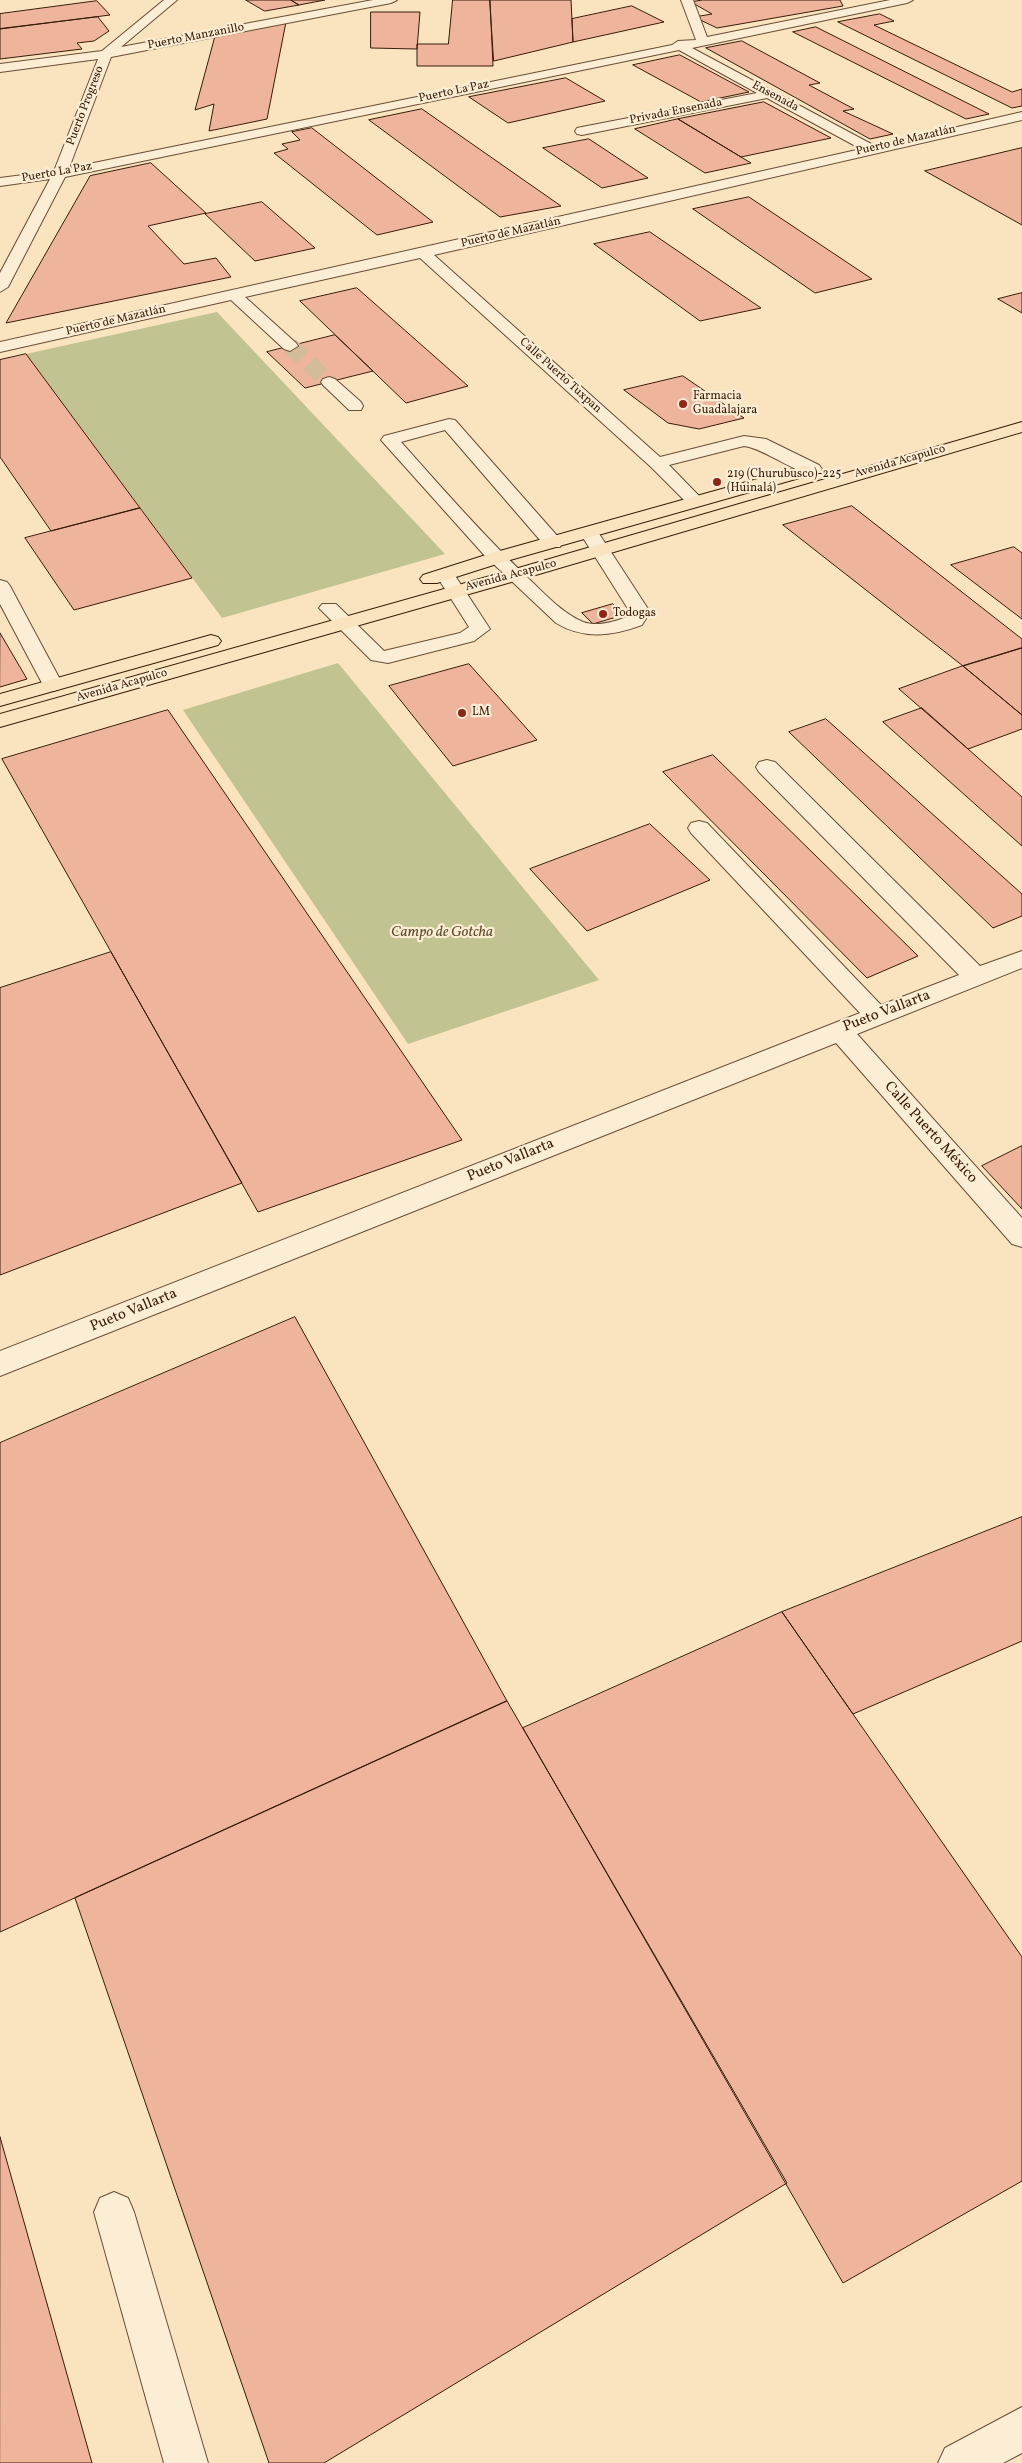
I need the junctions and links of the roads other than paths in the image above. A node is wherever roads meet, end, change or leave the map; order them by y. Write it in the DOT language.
graph roads {
  1 [pos="171,0"];
  2 [pos="391,0"];
  3 [pos="687,0"];
  4 [pos="908,0"];
  5 [pos="702,40"];
  6 [pos="678,45"];
  7 [pos="106,54"];
  8 [pos="0,68"];
  9 [pos="770,94"];
  10 [pos="1022,116"];
  11 [pos="582,131"];
  12 [pos="871,149"];
  13 [pos="60,174"];
  14 [pos="0,182"];
  15 [pos="423,253"];
  16 [pos="0,287"];
  17 [pos="233,294"];
  18 [pos="290,346"];
  19 [pos="0,347"];
  20 [pos="329,382"];
  21 [pos="355,406"];
  22 [pos="1022,409"];
  23 [pos="1022,427"];
  24 [pos="927,436"];
  25 [pos="657,463"];
  26 [pos="832,463"];
  27 [pos="813,469"];
  28 [pos="695,502"];
  29 [pos="590,533"];
  30 [pos="553,543"];
  31 [pos="600,551"];
  32 [pos="496,558"];
  33 [pos="515,575"];
  34 [pos="450,583"];
  35 [pos="416,584"];
  36 [pos="0,586"];
  37 [pos="349,603"];
  38 [pos="330,608"];
  39 [pos="310,614"];
  40 [pos="344,623"];
  41 [pos="225,637"];
  42 [pos="53,685"];
  43 [pos="0,700"];
  44 [pos="0,721"];
  45 [pos="767,766"];
  46 [pos="699,828"];
  47 [pos="1022,959"];
  48 [pos="976,977"];
  49 [pos="877,1016"];
  50 [pos="838,1030"];
  51 [pos="1022,1236"];
  52 [pos="0,1364"];
  53 [pos="114,2212"];
  54 [pos="1022,2429"];
  55 [pos="186,2463"];
  56 [pos="960,2463"];
  1 -- 7 [label="street, Puerto Progreso"];
  2 -- 7 [label="street, Puerto Manzanillo"];
  3 -- 5 [label="street"];
  4 -- 5 [label="street, Puerto La Paz"];
  5 -- 6 [label="street, Puerto La Paz"];
  6 -- 9 [label="street, Ensenada"];
  6 -- 13 [label="street, Puerto La Paz"];
  7 -- 8 [label="street, Puerto Manzanillo"];
  7 -- 13 [label="street, Puerto Progreso"];
  9 -- 11 [label="street, Privada Ensenada"];
  9 -- 12 [label="street, Ensenada"];
  10 -- 12 [label="street, Puerto de Mazatlán"];
  12 -- 15 [label="street, Puerto de Mazatlán"];
  13 -- 14 [label="street, Puerto La Paz"];
  13 -- 16 [label="street, Puerto Progreso"];
  15 -- 17 [label="street, Puerto de Mazatlán"];
  15 -- 25 [label="street, Calle Puerto Tuxpan"];
  17 -- 18 [label="street"];
  17 -- 19 [label="street, Puerto de Mazatlán"];
  20 -- 21 [label="street"];
  22 -- 24 [label="main road, Avenida Acapulco"];
  23 -- 31 [label="main road, Avenida Acapulco"];
  25 -- 27 [label="street"];
  25 -- 28 [label="street, Calle Puerto Tuxpan"];
  26 -- 27 [label="main road, Avenida Acapulco"];
  27 -- 28 [label="main road, Avenida Acapulco"];
  28 -- 29 [label="main road, Avenida Acapulco"];
  29 -- 30 [label="main road, Avenida Acapulco"];
  29 -- 31 [label="street"];
  30 -- 32 [label="main road, Avenida Acapulco"];
  30 -- 32 [label="street"];
  31 -- 33 [label="main road, Avenida Acapulco"];
  31 -- 33 [label="street"];
  32 -- 33 [label="street"];
  32 -- 34 [label="main road, Avenida Acapulco"];
  33 -- 34 [label="main road, Avenida Acapulco"];
  34 -- 35 [label="main road, Avenida Acapulco"];
  34 -- 40 [label="main road, Avenida Acapulco"];
  34 -- 40 [label="street"];
  36 -- 42 [label="street"];
  37 -- 38 [label="main road"];
  38 -- 39 [label="main road"];
  38 -- 40 [label="street"];
  40 -- 44 [label="main road, Avenida Acapulco"];
  41 -- 42 [label="main road, Avenida Acapulco"];
  42 -- 43 [label="main road, Avenida Acapulco"];
  45 -- 48 [label="street"];
  46 -- 49 [label="street"];
  47 -- 48 [label="street, Pueto Vallarta"];
  48 -- 49 [label="street, Pueto Vallarta"];
  49 -- 50 [label="street, Pueto Vallarta"];
  50 -- 51 [label="street, Calle Puerto México"];
  50 -- 52 [label="street, Pueto Vallarta"];
  53 -- 55 [label="street"];
  54 -- 56 [label="street"];
}
